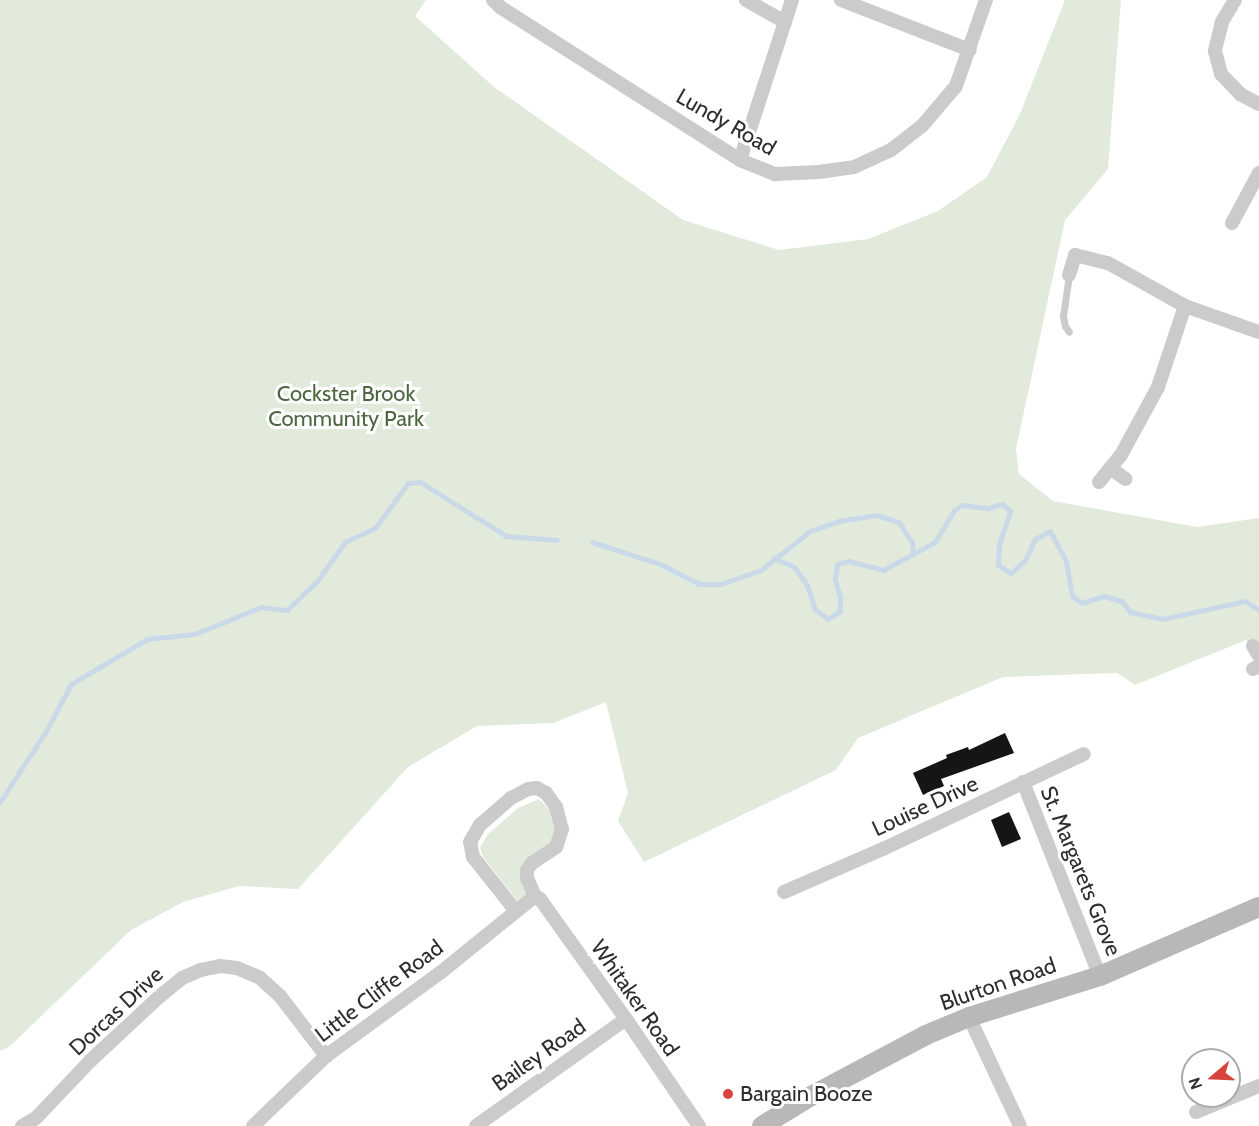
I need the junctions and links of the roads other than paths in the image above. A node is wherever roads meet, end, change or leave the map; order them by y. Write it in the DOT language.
graph roads {
  1 [pos="493,0"];
  2 [pos="746,0"];
  3 [pos="792,0"];
  4 [pos="841,0"];
  5 [pos="986,0"];
  6 [pos="1235,0"];
  7 [pos="785,22"];
  8 [pos="969,51"];
  9 [pos="1259,104"];
  10 [pos="740,160"];
  11 [pos="1259,173"];
  12 [pos="1232,223"];
  13 [pos="1069,275"];
  14 [pos="1185,306"];
  15 [pos="1069,332"];
  16 [pos="1259,332"];
  17 [pos="1110,468"];
  18 [pos="1126,479"];
  19 [pos="1099,482"];
  20 [pos="1084,754"];
  21 [pos="1023,782"];
  22 [pos="784,892"];
  23 [pos="535,896"];
  24 [pos="1259,907"];
  25 [pos="515,910"];
  26 [pos="1100,976"];
  27 [pos="969,1017"];
  28 [pos="626,1019"];
  29 [pos="326,1056"];
  30 [pos="1259,1086"];
  31 [pos="1196,1112"];
  32 [pos="22,1126"];
  33 [pos="253,1126"];
  34 [pos="476,1126"];
  35 [pos="699,1126"];
  36 [pos="762,1126"];
  37 [pos="1020,1126"];
  1 -- 10 [label="street, Lundy Road"];
  2 -- 7 [label="street"];
  3 -- 7 [label="street"];
  4 -- 8 [label="street"];
  5 -- 8 [label="street, Lundy Road"];
  6 -- 9 [label="street"];
  7 -- 10 [label="street"];
  8 -- 10 [label="street, Lundy Road"];
  11 -- 12 [label="street"];
  13 -- 14 [label="street"];
  13 -- 15 [label="lane"];
  14 -- 16 [label="street"];
  14 -- 17 [label="street"];
  17 -- 18 [label="street"];
  17 -- 19 [label="street"];
  20 -- 21 [label="street, Louise Drive"];
  21 -- 22 [label="street, Louise Drive"];
  21 -- 26 [label="street, St. Margarets Grove"];
  23 -- 25 [label="street, Little Cliffe Road"];
  23 -- 25 [label="street"];
  23 -- 28 [label="street, Whitaker Road"];
  24 -- 26 [label="street, Blurton Road"];
  25 -- 29 [label="street, Little Cliffe Road"];
  26 -- 27 [label="street, Blurton Road"];
  27 -- 36 [label="street, Blurton Road"];
  27 -- 37 [label="street"];
  28 -- 34 [label="street, Bailey Road"];
  28 -- 35 [label="street, Whitaker Road"];
  29 -- 32 [label="street, Dorcas Drive"];
  29 -- 33 [label="street, Little Cliffe Road"];
  30 -- 31 [label="street"];
}
